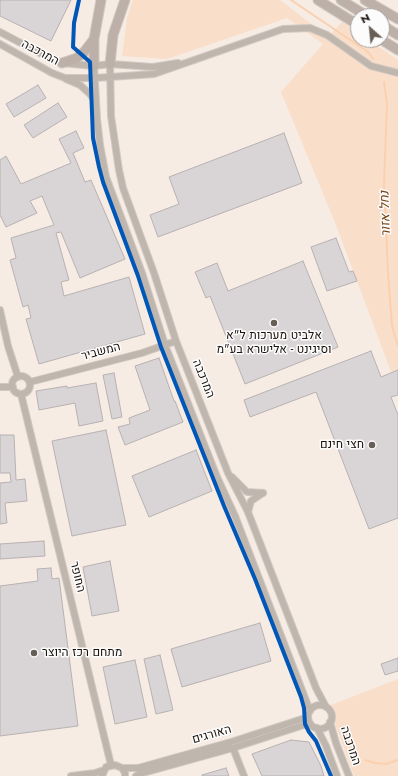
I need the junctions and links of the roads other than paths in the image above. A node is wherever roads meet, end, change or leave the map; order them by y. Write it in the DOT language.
graph roads {
  1 [pos="101,0"];
  2 [pos="125,0"];
  3 [pos="318,0"];
  4 [pos="341,0"];
  5 [pos="365,0"];
  6 [pos="354,8"];
  7 [pos="398,19"];
  8 [pos="350,20"];
  9 [pos="0,32"];
  10 [pos="94,39"];
  11 [pos="0,44"];
  12 [pos="187,62"];
  13 [pos="62,63"];
  14 [pos="110,64"];
  15 [pos="94,66"];
  16 [pos="398,73"];
  17 [pos="110,76"];
  18 [pos="65,78"];
  19 [pos="95,78"];
  20 [pos="96,102"];
  21 [pos="0,310"];
  22 [pos="176,341"];
  23 [pos="165,345"];
  24 [pos="18,376"];
  25 [pos="30,382"];
  26 [pos="0,387"];
  27 [pos="12,387"];
  28 [pos="21,394"];
  29 [pos="228,473"];
  30 [pos="248,512"];
  31 [pos="326,706"];
  32 [pos="309,717"];
  33 [pos="330,722"];
  34 [pos="317,728"];
  35 [pos="233,748"];
  36 [pos="111,765"];
  37 [pos="122,768"];
  38 [pos="103,773"];
  39 [pos="71,776"];
  40 [pos="125,776"];
  41 [pos="136,776"];
  42 [pos="244,776"];
  43 [pos="337,776"];
  44 [pos="349,776"];
  1 -- 10 [label="highway"];
  2 -- 14 [label="highway"];
  3 -- 8 [label="highway"];
  4 -- 6 [label="highway"];
  5 -- 7 [label="highway"];
  9 -- 13 [label="street, המרכבה"];
  10 -- 13 [label="highway"];
  10 -- 15 [label="highway"];
  11 -- 18 [label="street, המרכבה"];
  12 -- 14 [label="street"];
  12 -- 16 [label="street"];
  12 -- 17 [label="street"];
  13 -- 15 [label="street, המרכבה"];
  14 -- 15 [label="street, המרכבה"];
  14 -- 17 [label="street, המרכבה"];
  15 -- 19 [label="street, המרכבה"];
  17 -- 19 [label="street"];
  17 -- 22 [label="street, המרכבה"];
  18 -- 19 [label="street, המרכבה"];
  18 -- 20 [label="street"];
  19 -- 20 [label="street, המרכבה"];
  20 -- 23 [label="street, המרכבה"];
  21 -- 24 [label="street"];
  22 -- 23 [label="street, המשביר"];
  22 -- 29 [label="street, המרכבה"];
  23 -- 25 [label="street, המשביר"];
  23 -- 32 [label="street, המרכבה"];
  24 -- 25 [label="street"];
  24 -- 27 [label="street"];
  25 -- 28 [label="street"];
  26 -- 27 [label="street"];
  27 -- 28 [label="street"];
  28 -- 36 [label="street, החופר"];
  29 -- 30 [label="street, המרכבה"];
  29 -- 30 [label="street"];
  30 -- 31 [label="street, המרכבה"];
  31 -- 32 [label="street"];
  31 -- 33 [label="street"];
  32 -- 34 [label="street"];
  32 -- 35 [label="street, האורגים"];
  32 -- 37 [label="street, האורגים"];
  33 -- 34 [label="street"];
  33 -- 44 [label="street, המרכבה"];
  34 -- 43 [label="street, המרכבה"];
  35 -- 41 [label="street, האורגים"];
  35 -- 42 [label="street"];
  36 -- 37 [label="street, האורגים"];
  36 -- 38 [label="street"];
  37 -- 40 [label="street"];
  38 -- 39 [label="street"];
}
